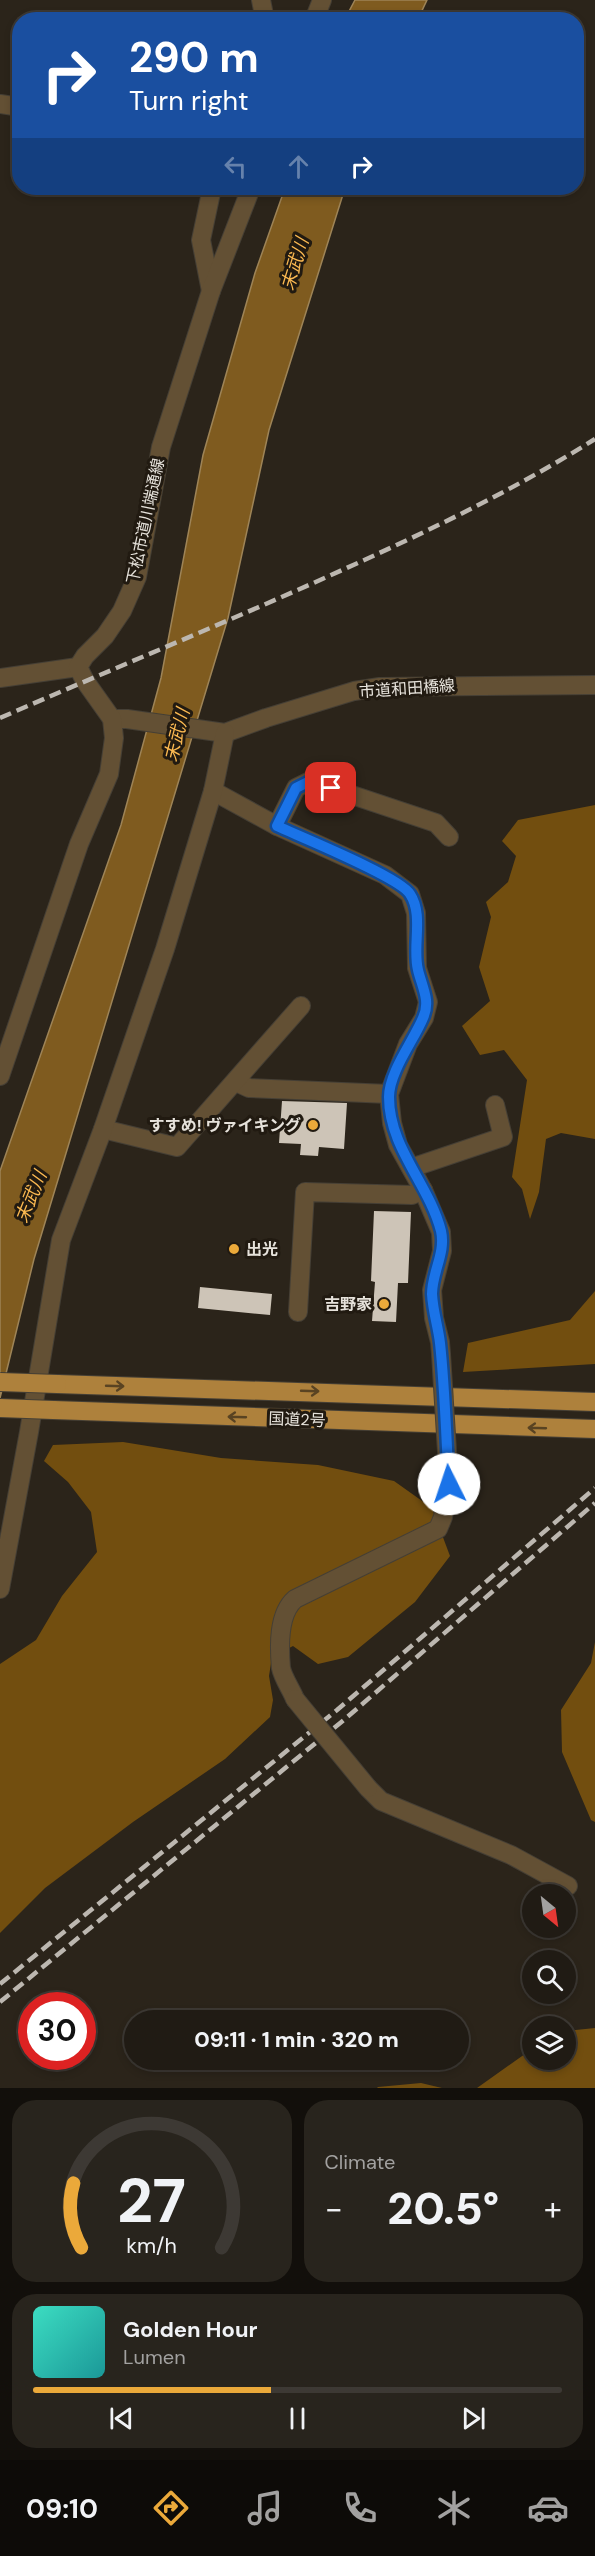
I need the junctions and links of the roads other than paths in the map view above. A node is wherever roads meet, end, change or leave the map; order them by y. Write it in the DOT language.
graph roads {
  1 [pos="211,195"];
  2 [pos="248,195"];
  3 [pos="211,291"];
  4 [pos="78,667"];
  5 [pos="0,678"];
  6 [pos="595,685"];
  7 [pos="119,719"];
  8 [pos="225,733"];
  9 [pos="213,791"];
  10 [pos="277,826"];
  11 [pos="449,837"];
  12 [pos="301,1006"];
  13 [pos="0,1076"];
  14 [pos="236,1082"];
  15 [pos="389,1094"];
  16 [pos="495,1105"];
  17 [pos="103,1129"];
  18 [pos="411,1168"];
  19 [pos="423,1190"];
  20 [pos="298,1312"];
  21 [pos="0,1382"];
  22 [pos="595,1402"];
  23 [pos="0,1408"];
  24 [pos="595,1430"];
  25 [pos="0,1589"];
  26 [pos="564,1884"];
  1 -- 3 [label="street"];
  2 -- 3 [label="street, 下松市道川端通線"];
  3 -- 4 [label="street, 下松市道川端通線"];
  4 -- 5 [label="street"];
  4 -- 7 [label="street"];
  6 -- 8 [label="street, 市道和田橋線"];
  7 -- 8 [label="street"];
  7 -- 13 [label="street"];
  8 -- 9 [label="street"];
  9 -- 10 [label="street"];
  9 -- 17 [label="street"];
  10 -- 11 [label="street"];
  10 -- 15 [label="street"];
  12 -- 14 [label="street"];
  14 -- 15 [label="street"];
  14 -- 17 [label="street"];
  15 -- 18 [label="street"];
  16 -- 18 [label="street"];
  17 -- 25 [label="street"];
  18 -- 19 [label="street"];
  19 -- 20 [label="street"];
  19 -- 26 [label="street, bridge"];
  21 -- 22 [label="highway, 国道2号, one-way, bridge"];
  24 -- 23 [label="highway, 国道2号, one-way, bridge"];
}
